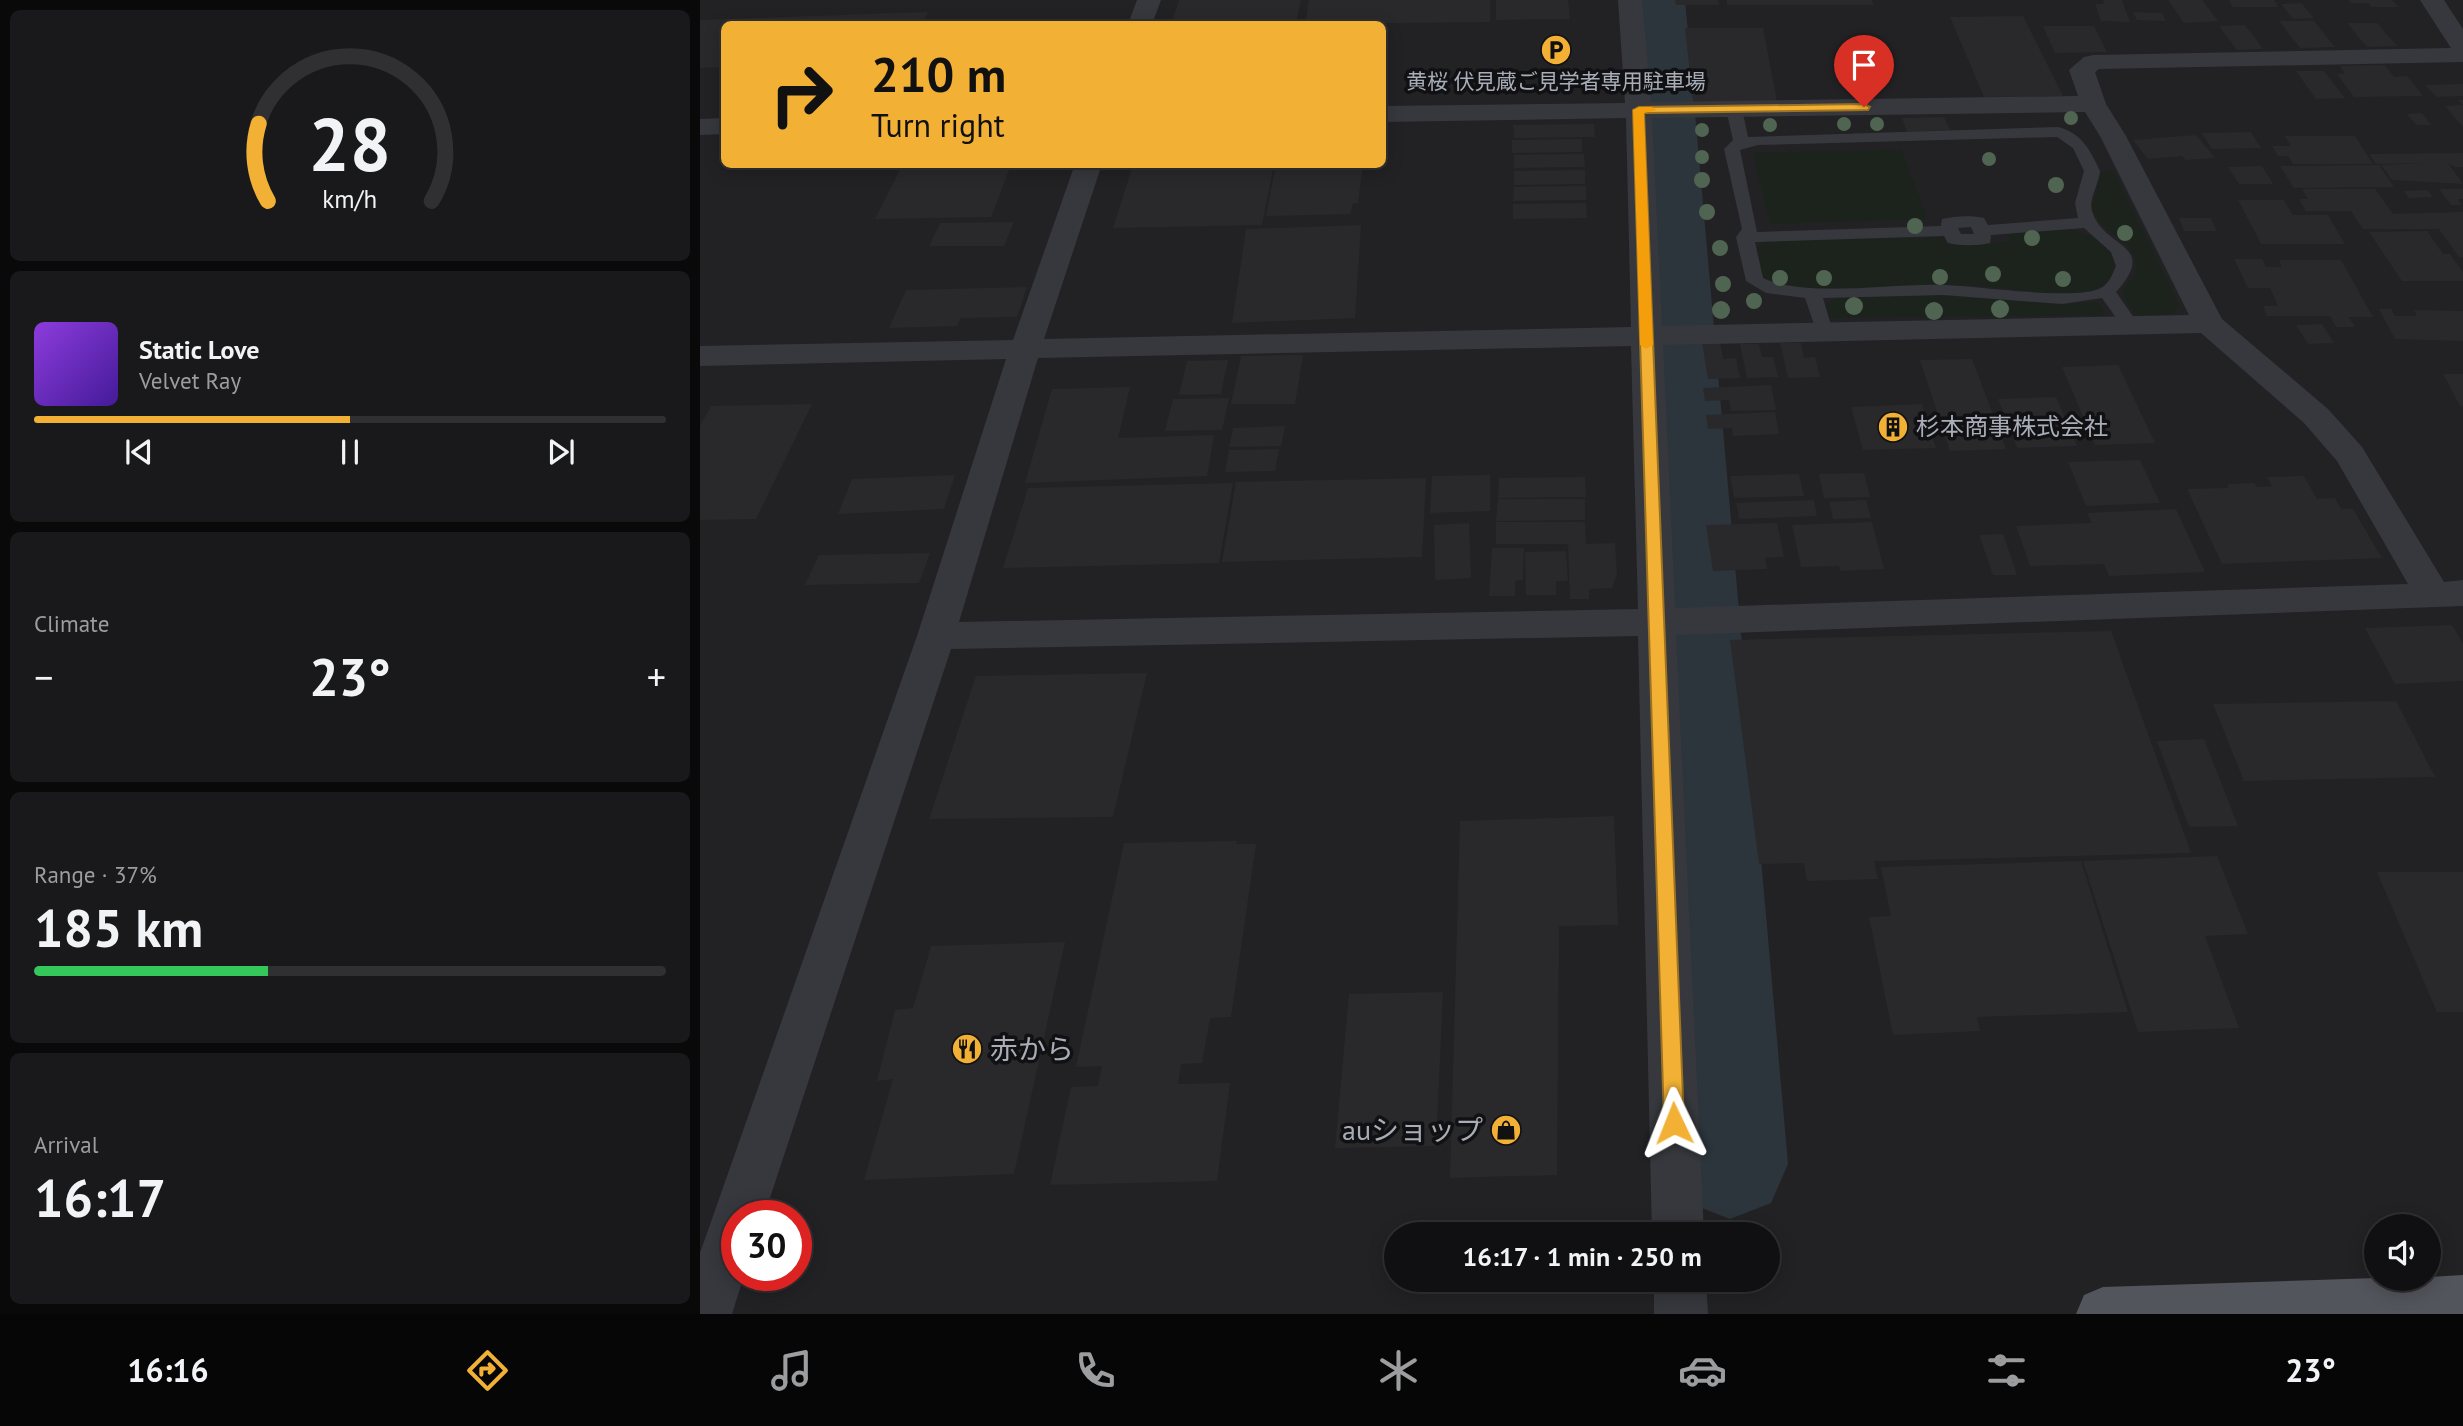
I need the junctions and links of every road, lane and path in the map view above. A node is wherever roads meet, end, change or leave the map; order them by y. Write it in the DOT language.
graph roads {
  1 [pos="1149,0"];
  2 [pos="1630,0"];
  3 [pos="2432,0"];
  4 [pos="1141,21"];
  5 [pos="2463,48"];
  6 [pos="2463,55"];
  7 [pos="2093,104"];
  8 [pos="2047,105"];
  9 [pos="1734,109"];
  10 [pos="1639,110"];
  11 [pos="1386,114"];
  12 [pos="721,126"];
  13 [pos="700,127"];
  14 [pos="2066,135"];
  15 [pos="2113,136"];
  16 [pos="1741,142"];
  17 [pos="1088,168"];
  18 [pos="2089,222"];
  19 [pos="1981,231"];
  20 [pos="1745,237"];
  21 [pos="2107,292"];
  22 [pos="1813,293"];
  23 [pos="2209,324"];
  24 [pos="2130,325"];
  25 [pos="1824,332"];
  26 [pos="1652,336"];
  27 [pos="1025,350"];
  28 [pos="700,356"];
  29 [pos="2448,594"];
  30 [pos="1656,622"];
  31 [pos="936,636"];
  32 [pos="744,1200"];
  33 [pos="1678,1222"];
  34 [pos="721,1268"];
  35 [pos="1680,1292"];
  36 [pos="2463,1302"];
  37 [pos="705,1314"];
  38 [pos="1681,1314"];
  39 [pos="2103,1314"];
  1 -- 4 [label="street"];
  2 -- 10 [label="street"];
  3 -- 5 [label="street"];
  6 -- 7 [label="street"];
  7 -- 8 [label="street"];
  7 -- 15 [label="street"];
  8 -- 9 [label="street"];
  8 -- 14 [label="lane"];
  9 -- 10 [label="street"];
  9 -- 16 [label="lane"];
  10 -- 11 [label="street"];
  10 -- 26 [label="street"];
  12 -- 13 [label="street"];
  14 -- 15 [label="lane"];
  14 -- 16 [label="lane"];
  14 -- 18 [label="lane"];
  15 -- 23 [label="street"];
  16 -- 20 [label="lane"];
  17 -- 27 [label="street"];
  18 -- 19 [label="lane"];
  18 -- 21 [label="lane"];
  19 -- 20 [label="lane"];
  20 -- 22 [label="lane"];
  21 -- 22 [label="lane"];
  21 -- 24 [label="lane"];
  22 -- 25 [label="lane"];
  23 -- 24 [label="street"];
  23 -- 29 [label="street"];
  24 -- 25 [label="street"];
  25 -- 26 [label="street"];
  26 -- 27 [label="street"];
  26 -- 30 [label="street"];
  27 -- 28 [label="street"];
  27 -- 31 [label="street"];
  29 -- 30 [label="street"];
  30 -- 31 [label="street"];
  30 -- 33 [label="street"];
  31 -- 32 [label="street"];
  34 -- 37 [label="street"];
  35 -- 38 [label="street"];
  36 -- 39 [label="main road"];
}
